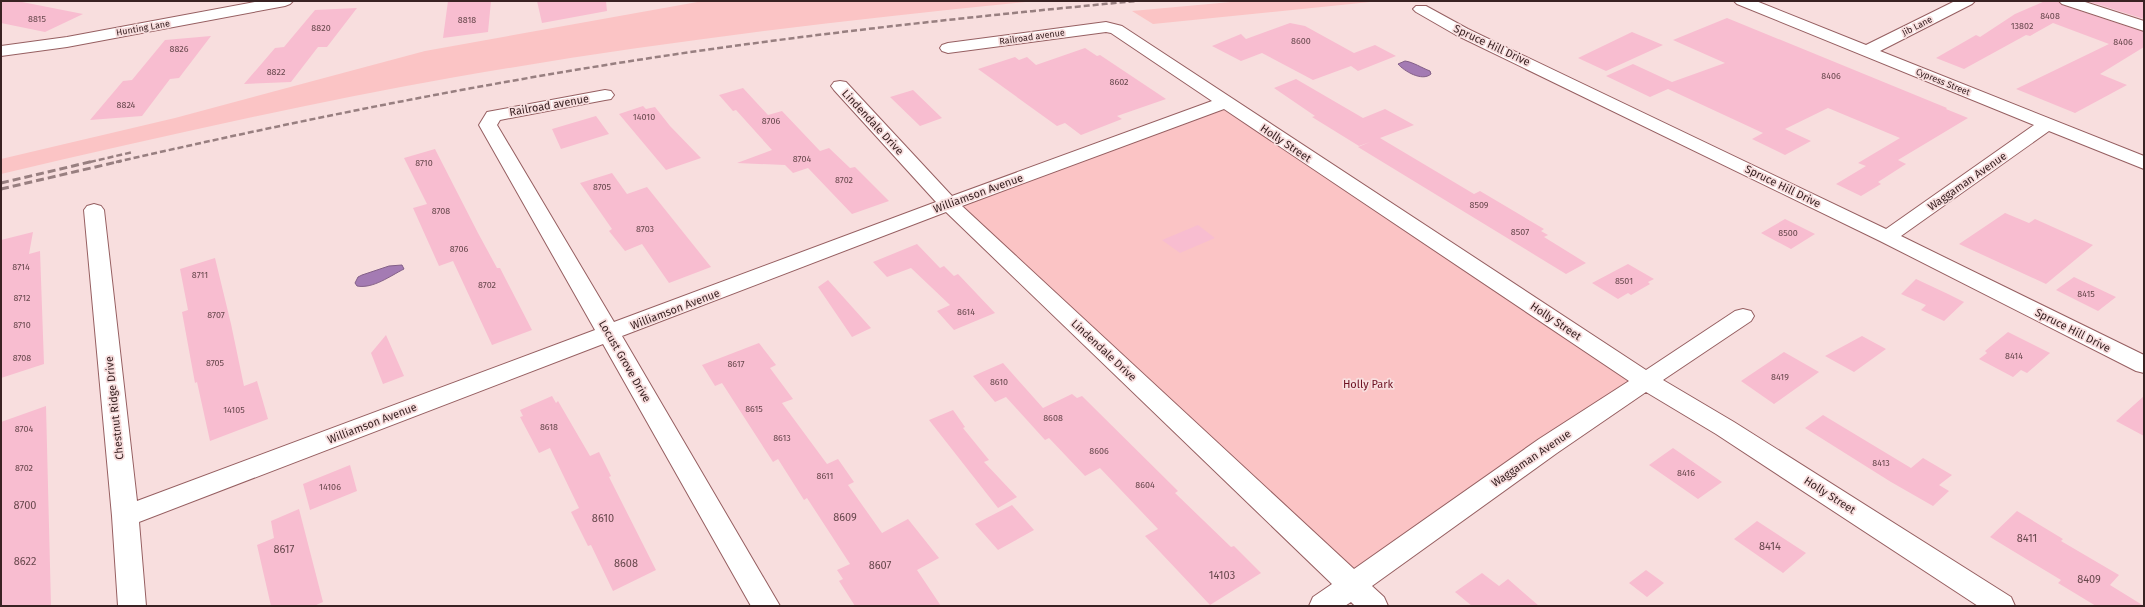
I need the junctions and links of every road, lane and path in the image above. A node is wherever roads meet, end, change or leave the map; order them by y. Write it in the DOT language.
graph roads {
  1 [pos="285,1"];
  2 [pos="1742,1"];
  3 [pos="1967,1"];
  4 [pos="2067,1"];
  5 [pos="1421,10"];
  6 [pos="2144,26"];
  7 [pos="1116,29"];
  8 [pos="948,48"];
  9 [pos="1,51"];
  10 [pos="1867,51"];
  11 [pos="840,86"];
  12 [pos="605,95"];
  13 [pos="1225,102"];
  14 [pos="492,116"];
  15 [pos="2047,124"];
  16 [pos="2144,163"];
  17 [pos="949,204"];
  18 [pos="94,210"];
  19 [pos="1887,237"];
  20 [pos="1743,316"];
  21 [pos="609,334"];
  22 [pos="2144,365"];
  23 [pos="1646,381"];
  24 [pos="125,516"];
  25 [pos="1353,585"];
  26 [pos="132,606"];
  27 [pos="766,606"];
  28 [pos="1323,606"];
  29 [pos="1374,606"];
  30 [pos="2001,606"];
  1 -- 9 [label="street, Hunting Lane"];
  2 -- 10 [label="street, Cypress Street"];
  3 -- 10 [label="street, Jib Lane"];
  4 -- 6 [label="street"];
  5 -- 19 [label="street, Spruce Hill Drive"];
  7 -- 8 [label="street, Railroad avenue"];
  7 -- 13 [label="street, Holly Street"];
  10 -- 15 [label="street, Cypress Street"];
  11 -- 17 [label="street, Lindendale Drive"];
  12 -- 14 [label="street, Railroad avenue"];
  13 -- 17 [label="street, Williamson Avenue"];
  13 -- 23 [label="street, Holly Street"];
  14 -- 21 [label="street, Locust Grove Drive"];
  15 -- 16 [label="street, Cypress Street"];
  15 -- 19 [label="street, Waggaman Avenue"];
  17 -- 21 [label="street, Williamson Avenue"];
  17 -- 25 [label="street, Lindendale Drive"];
  18 -- 24 [label="street, Chestnut Ridge Drive"];
  19 -- 22 [label="street, Spruce Hill Drive"];
  20 -- 23 [label="street, Waggaman Avenue"];
  21 -- 24 [label="street, Williamson Avenue"];
  21 -- 27 [label="street, Locust Grove Drive"];
  23 -- 25 [label="street, Waggaman Avenue"];
  23 -- 30 [label="street, Holly Street"];
  24 -- 26 [label="street, Chestnut Ridge Drive"];
  25 -- 28 [label="street, Waggaman Avenue"];
  25 -- 29 [label="street, Lindendale Drive"];
}
